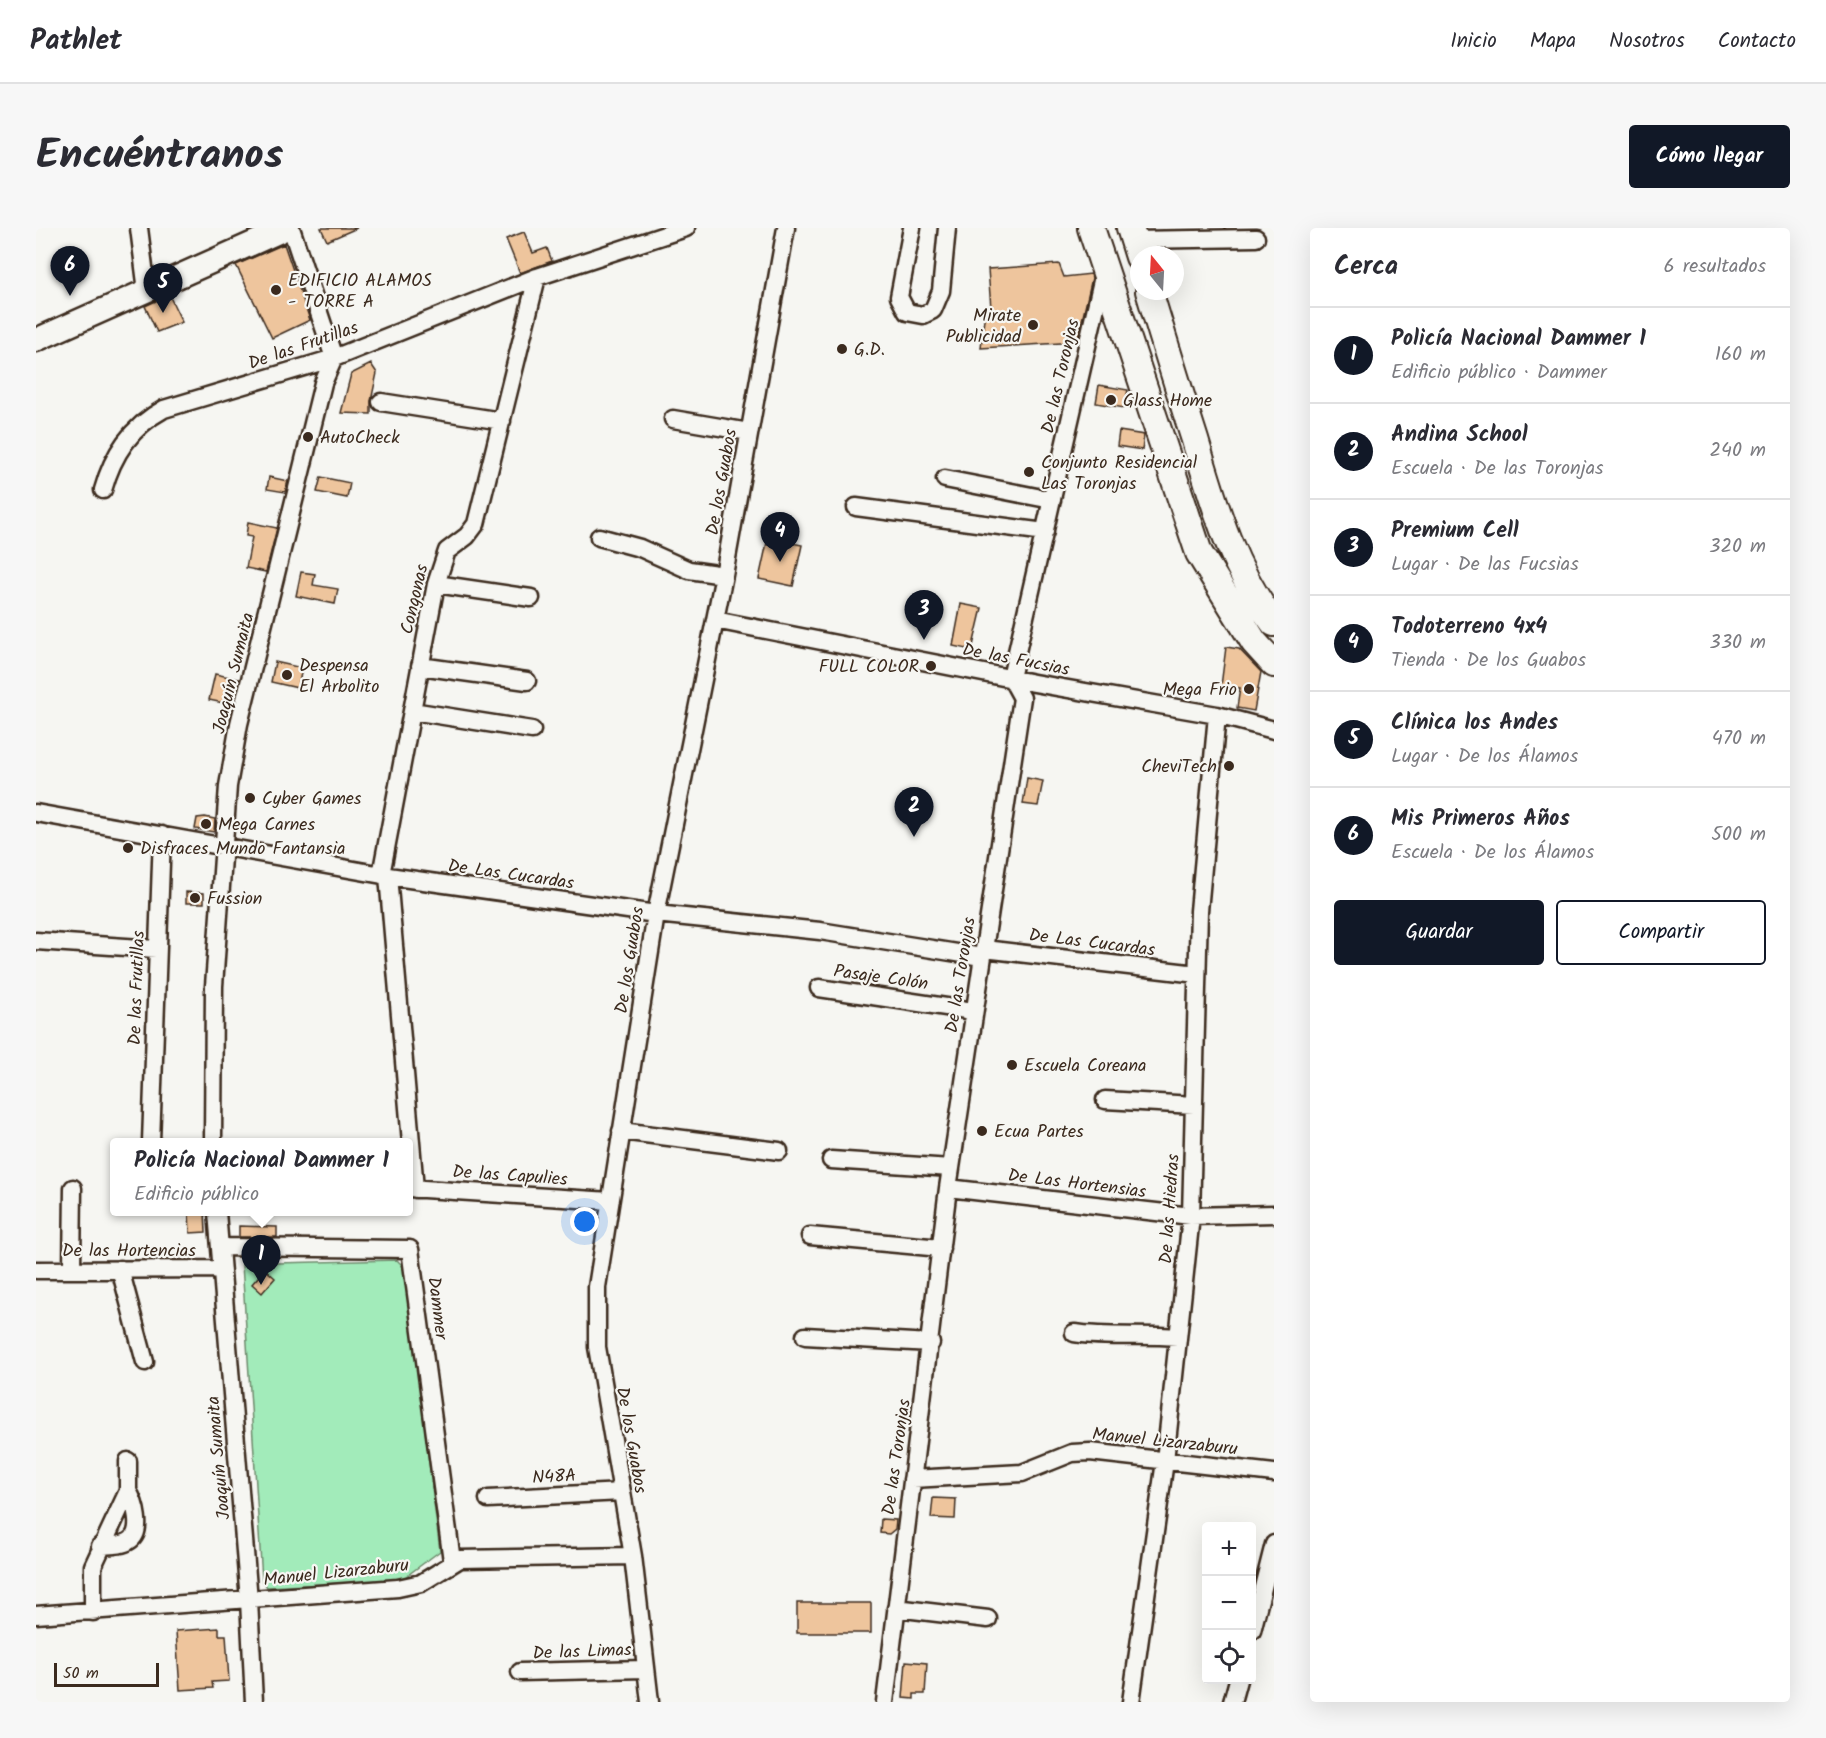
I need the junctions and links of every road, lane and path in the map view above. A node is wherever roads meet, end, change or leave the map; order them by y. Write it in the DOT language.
graph roads {
  1 [pos="139,228"];
  2 [pos="289,228"];
  3 [pos="686,228"];
  4 [pos="786,228"];
  5 [pos="912,228"];
  6 [pos="947,228"];
  7 [pos="1091,228"];
  8 [pos="1256,238"];
  9 [pos="1134,241"];
  10 [pos="1105,265"];
  11 [pos="537,277"];
  12 [pos="147,291"];
  13 [pos="1152,300"];
  14 [pos="36,340"];
  15 [pos="334,358"];
  16 [pos="381,402"];
  17 [pos="673,419"];
  18 [pos="502,421"];
  19 [pos="749,432"];
  20 [pos="945,479"];
  21 [pos="103,490"];
  22 [pos="1052,500"];
  23 [pos="856,507"];
  24 [pos="1045,532"];
  25 [pos="599,537"];
  26 [pos="724,575"];
  27 [pos="436,584"];
  28 [pos="531,598"];
  29 [pos="715,620"];
  30 [pos="1274,622"];
  31 [pos="1274,664"];
  32 [pos="420,666"];
  33 [pos="1011,678"];
  34 [pos="527,681"];
  35 [pos="412,711"];
  36 [pos="1217,715"];
  37 [pos="532,730"];
  38 [pos="1274,730"];
  39 [pos="36,813"];
  40 [pos="162,835"];
  41 [pos="222,846"];
  42 [pos="384,876"];
  43 [pos="656,914"];
  44 [pos="36,941"];
  45 [pos="156,949"];
  46 [pos="983,953"];
  47 [pos="1197,974"];
  48 [pos="819,988"];
  49 [pos="973,1011"];
  50 [pos="1105,1100"];
  51 [pos="1194,1105"];
  52 [pos="621,1131"];
  53 [pos="151,1138"];
  54 [pos="213,1138"];
  55 [pos="407,1138"];
  56 [pos="779,1151"];
  57 [pos="831,1160"];
  58 [pos="951,1168"];
  59 [pos="73,1188"];
  60 [pos="413,1188"];
  61 [pos="948,1188"];
  62 [pos="610,1201"];
  63 [pos="1274,1214"];
  64 [pos="217,1216"];
  65 [pos="1191,1216"];
  66 [pos="810,1236"];
  67 [pos="220,1248"];
  68 [pos="941,1248"];
  69 [pos="72,1269"];
  70 [pos="120,1269"];
  71 [pos="221,1269"];
  72 [pos="36,1270"];
  73 [pos="1074,1333"];
  74 [pos="805,1336"];
  75 [pos="1178,1337"];
  76 [pos="931,1343"];
  77 [pos="145,1362"];
  78 [pos="128,1461"];
  79 [pos="1165,1461"];
  80 [pos="1274,1473"];
  81 [pos="912,1479"];
  82 [pos="128,1491"];
  83 [pos="622,1492"];
  84 [pos="488,1499"];
  85 [pos="1274,1544"];
  86 [pos="100,1546"];
  87 [pos="633,1556"];
  88 [pos="452,1561"];
  89 [pos="249,1600"];
  90 [pos="896,1608"];
  91 [pos="93,1612"];
  92 [pos="36,1615"];
  93 [pos="988,1619"];
  94 [pos="1251,1630"];
  95 [pos="645,1669"];
  96 [pos="520,1672"];
  97 [pos="1237,1684"];
  98 [pos="254,1702"];
  99 [pos="650,1702"];
  100 [pos="885,1702"];
  101 [pos="1131,1702"];
  102 [pos="1232,1702"];
  1 -- 12 [label="street"];
  2 -- 12 [label="street"];
  2 -- 15 [label="street"];
  3 -- 11 [label="street, De las Frutillas"];
  4 -- 19 [label="street, De los Guabos"];
  5 -- 6 [label="street"];
  7 -- 10 [label="main road"];
  8 -- 9 [label="street"];
  10 -- 22 [label="street, De las Toronjas"];
  10 -- 31 [label="main road"];
  11 -- 15 [label="street, De las Frutillas"];
  11 -- 18 [label="street, Congonas"];
  12 -- 14 [label="street"];
  13 -- 30 [label="main road"];
  15 -- 21 [label="street, De las Frutillas"];
  15 -- 41 [label="street, Joaquín Sumaita"];
  16 -- 18 [label="street"];
  17 -- 19 [label="street"];
  18 -- 27 [label="street, Congonas"];
  19 -- 26 [label="street, De los Guabos"];
  20 -- 22 [label="street"];
  22 -- 24 [label="street, De las Toronjas"];
  23 -- 24 [label="street"];
  24 -- 33 [label="street, De las Toronjas"];
  25 -- 26 [label="street"];
  26 -- 29 [label="street, De los Guabos"];
  27 -- 28 [label="street"];
  27 -- 32 [label="street, Congonas"];
  29 -- 33 [label="street, De las Fucsias"];
  29 -- 43 [label="street, De los Guabos"];
  32 -- 34 [label="street"];
  32 -- 35 [label="street, Congonas"];
  33 -- 36 [label="street, De las Fucsias"];
  33 -- 46 [label="street, De las Toronjas"];
  35 -- 37 [label="street"];
  35 -- 42 [label="street, Congonas"];
  36 -- 38 [label="street, De las Fucsias"];
  36 -- 47 [label="street, De las Hiedras"];
  39 -- 40 [label="street, De Las Cucardas"];
  40 -- 41 [label="street, De Las Cucardas"];
  40 -- 45 [label="street, De las Frutillas"];
  41 -- 42 [label="street, De Las Cucardas"];
  41 -- 54 [label="street, Joaquín Sumaita"];
  42 -- 43 [label="street, De Las Cucardas"];
  42 -- 55 [label="street, Congonas"];
  43 -- 46 [label="street, De Las Cucardas"];
  43 -- 52 [label="street, De los Guabos"];
  44 -- 45 [label="street"];
  45 -- 53 [label="street, De las Frutillas"];
  46 -- 47 [label="street, De Las Cucardas"];
  46 -- 49 [label="street, De las Toronjas"];
  47 -- 51 [label="street, De las Hiedras"];
  48 -- 49 [label="street, Pasaje Colón"];
  49 -- 58 [label="street, De las Toronjas"];
  50 -- 51 [label="street"];
  51 -- 65 [label="street, De las Hiedras"];
  52 -- 56 [label="street"];
  52 -- 62 [label="street, De los Guabos"];
  57 -- 58 [label="street"];
  58 -- 61 [label="street, De las Toronjas"];
  59 -- 69 [label="street"];
  60 -- 62 [label="street, De las Capulies"];
  61 -- 65 [label="street, De Las Hortensias"];
  61 -- 68 [label="street, De las Toronjas"];
  62 -- 83 [label="street, De los Guabos"];
  63 -- 65 [label="street, De Las Hortensias"];
  64 -- 67 [label="street, Joaquín Sumaita"];
  65 -- 75 [label="street, De las Hiedras"];
  66 -- 68 [label="street"];
  67 -- 71 [label="street, Joaquín Sumaita"];
  67 -- 88 [label="street, Dammer"];
  68 -- 76 [label="street, De las Toronjas"];
  69 -- 70 [label="street, De las Hortencias"];
  69 -- 72 [label="street, De las Hortencias"];
  70 -- 71 [label="street, De las Hortencias"];
  70 -- 77 [label="street"];
  71 -- 89 [label="street, Joaquín Sumaita"];
  73 -- 75 [label="street"];
  74 -- 76 [label="street"];
  75 -- 79 [label="street, De las Hiedras"];
  76 -- 81 [label="street, De las Toronjas"];
  78 -- 82 [label="street"];
  79 -- 80 [label="street, Manuel Lizarzaburu"];
  79 -- 81 [label="street, Manuel Lizarzaburu"];
  79 -- 101 [label="street, De las Hiedras"];
  81 -- 90 [label="street, De las Toronjas"];
  82 -- 86 [label="street"];
  82 -- 86 [label="street"];
  83 -- 84 [label="street, N48A"];
  83 -- 87 [label="street, De los Guabos"];
  85 -- 94 [label="street"];
  86 -- 91 [label="street"];
  87 -- 88 [label="street"];
  87 -- 95 [label="street, De los Guabos"];
  88 -- 89 [label="street, Manuel Lizarzaburu"];
  89 -- 91 [label="street, Manuel Lizarzaburu"];
  89 -- 98 [label="street, Joaquín Sumaita"];
  90 -- 93 [label="street"];
  90 -- 100 [label="street, De las Toronjas"];
  91 -- 92 [label="street, Manuel Lizarzaburu"];
  95 -- 96 [label="street, De las Limas"];
  95 -- 99 [label="street, De los Guabos"];
  97 -- 102 [label="street"];
}
